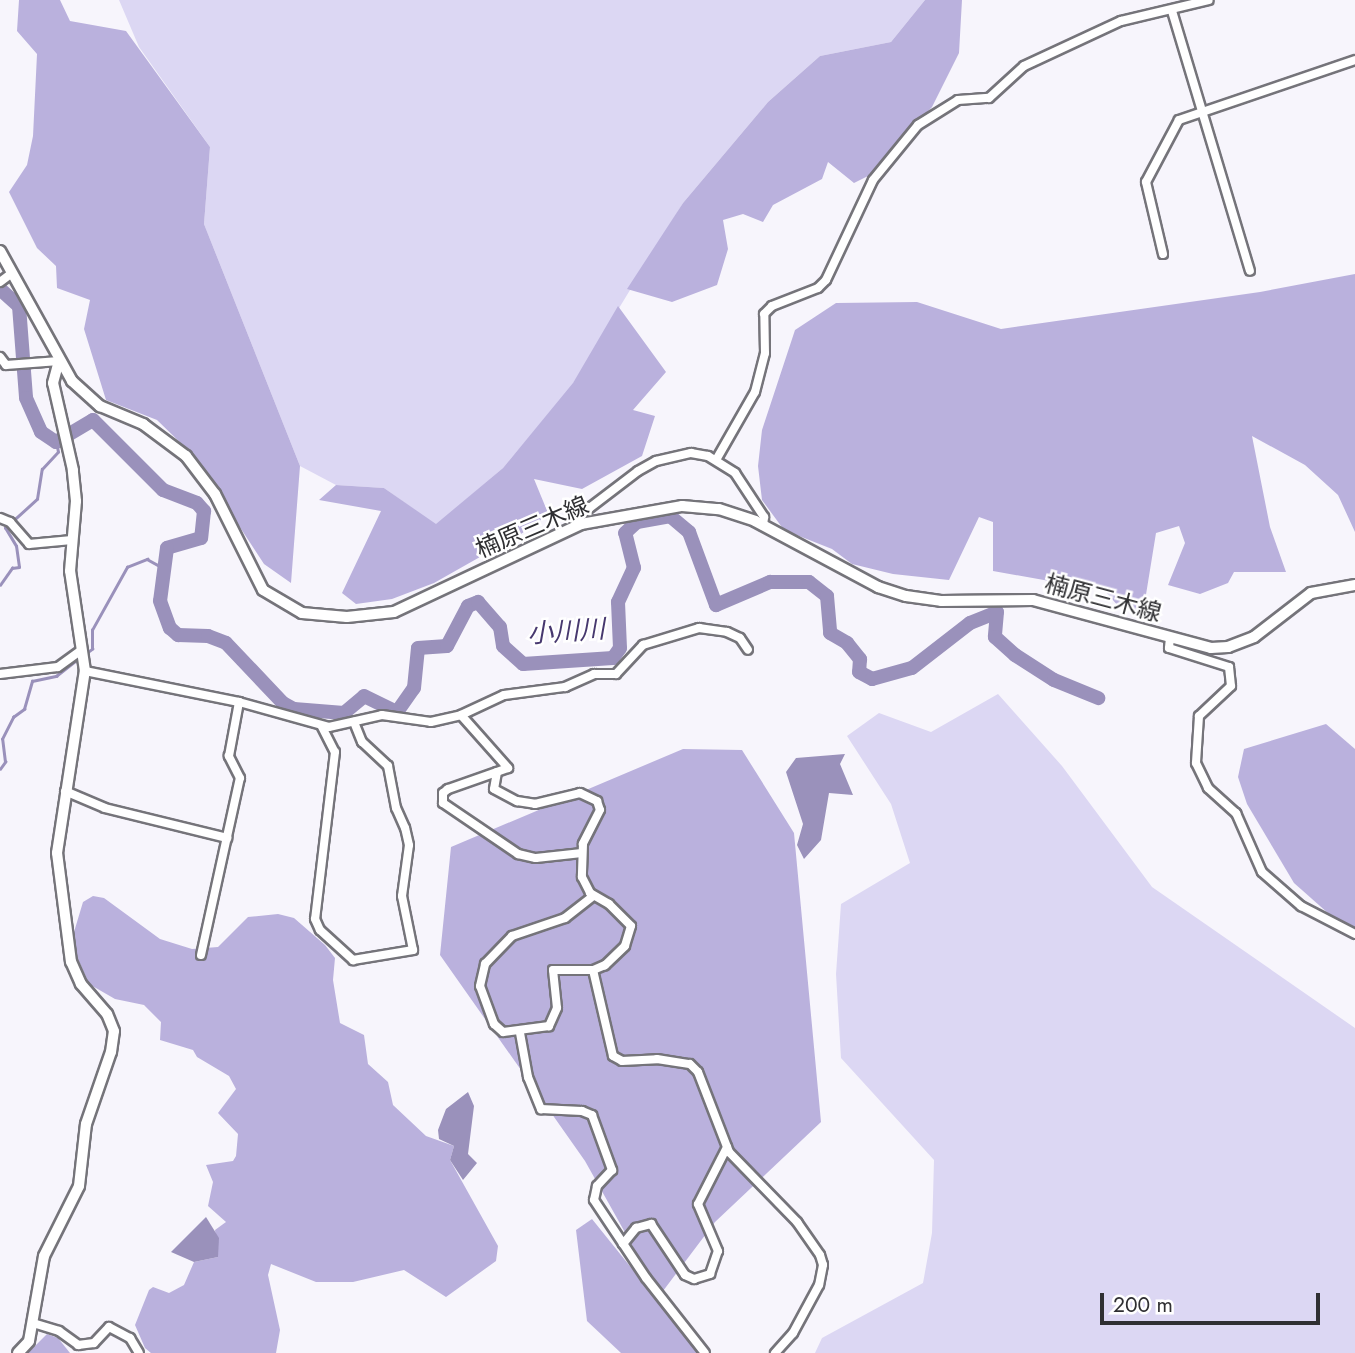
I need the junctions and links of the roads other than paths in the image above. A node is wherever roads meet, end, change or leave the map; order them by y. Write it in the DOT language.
graph roads {
  1 [pos="1209,0"];
  2 [pos="1172,11"];
  3 [pos="1355,60"];
  4 [pos="1202,112"];
  5 [pos="0,251"];
  6 [pos="1163,254"];
  7 [pos="1250,271"];
  8 [pos="12,273"];
  9 [pos="1,281"];
  10 [pos="0,357"];
  11 [pos="59,361"];
  12 [pos="716,460"];
  13 [pos="0,518"];
  14 [pos="581,524"];
  15 [pos="762,526"];
  16 [pos="72,540"];
  17 [pos="1355,585"];
  18 [pos="1170,638"];
  19 [pos="748,650"];
  20 [pos="83,661"];
  21 [pos="0,674"];
  22 [pos="239,702"];
  23 [pos="461,715"];
  24 [pos="354,722"];
  25 [pos="322,727"];
  26 [pos="496,772"];
  27 [pos="65,791"];
  28 [pos="227,838"];
  29 [pos="582,853"];
  30 [pos="593,895"];
  31 [pos="1355,934"];
  32 [pos="201,955"];
  33 [pos="593,970"];
  34 [pos="520,1033"];
  35 [pos="727,1147"];
  36 [pos="622,1244"];
  37 [pos="33,1323"];
  38 [pos="18,1353"];
  39 [pos="139,1353"];
  40 [pos="705,1353"];
  41 [pos="775,1353"];
  1 -- 2 [label="street"];
  2 -- 4 [label="street"];
  2 -- 12 [label="street"];
  3 -- 4 [label="street"];
  4 -- 6 [label="street"];
  4 -- 7 [label="street"];
  5 -- 8 [label="main road, 楠原三木線"];
  8 -- 9 [label="street"];
  8 -- 11 [label="main road, 楠原三木線"];
  10 -- 11 [label="street"];
  11 -- 14 [label="main road, 楠原三木線"];
  11 -- 16 [label="main road"];
  12 -- 14 [label="street"];
  12 -- 15 [label="street"];
  13 -- 16 [label="street"];
  14 -- 15 [label="main road, 楠原三木線"];
  15 -- 18 [label="main road, 楠原三木線"];
  16 -- 20 [label="main road"];
  17 -- 18 [label="main road, 楠原三木線"];
  18 -- 31 [label="street"];
  19 -- 23 [label="street"];
  20 -- 21 [label="street"];
  20 -- 22 [label="street"];
  20 -- 27 [label="main road"];
  22 -- 25 [label="street"];
  22 -- 28 [label="street"];
  23 -- 24 [label="street"];
  23 -- 26 [label="street"];
  24 -- 25 [label="street"];
  24 -- 25 [label="street"];
  26 -- 29 [label="street"];
  26 -- 29 [label="street"];
  27 -- 28 [label="street"];
  27 -- 37 [label="main road"];
  28 -- 32 [label="street"];
  29 -- 30 [label="street"];
  30 -- 33 [label="street"];
  30 -- 34 [label="street"];
  33 -- 34 [label="street"];
  33 -- 35 [label="street"];
  34 -- 36 [label="street"];
  35 -- 36 [label="street"];
  35 -- 41 [label="street"];
  36 -- 40 [label="street"];
  37 -- 38 [label="main road"];
  37 -- 39 [label="street"];
}
